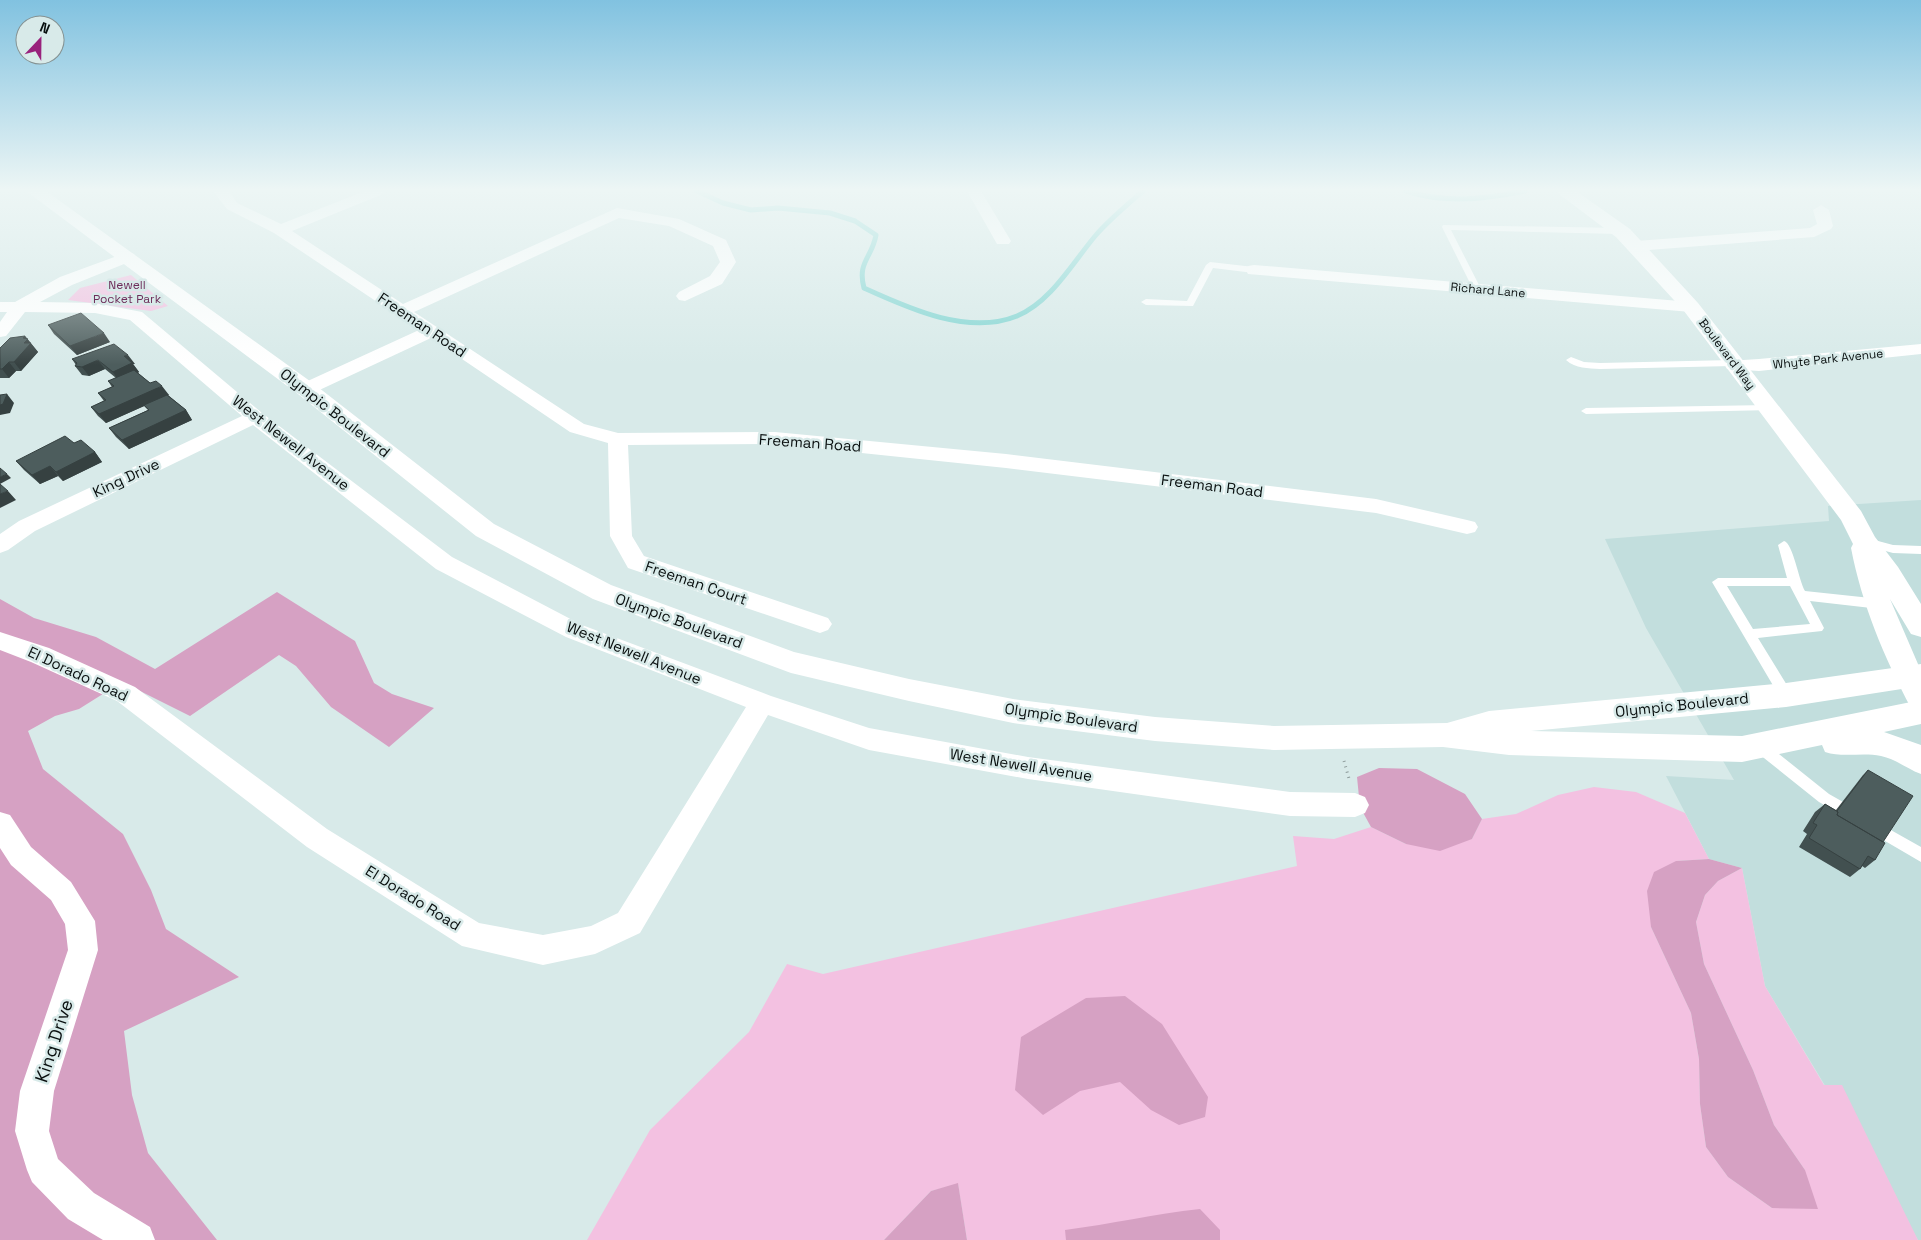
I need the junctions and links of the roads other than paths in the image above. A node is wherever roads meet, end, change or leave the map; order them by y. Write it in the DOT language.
graph roads {
  1 [pos="117,249"];
  2 [pos="308,249"];
  3 [pos="538,249"];
  4 [pos="722,249"];
  5 [pos="1457,249"];
  6 [pos="1639,249"];
  7 [pos="128,257"];
  8 [pos="1254,270"];
  9 [pos="1477,289"];
  10 [pos="685,296"];
  11 [pos="1146,302"];
  12 [pos="10,307"];
  13 [pos="1691,307"];
  14 [pos="401,311"];
  15 [pos="0,332"];
  16 [pos="430,332"];
  17 [pos="1921,349"];
  18 [pos="1571,360"];
  19 [pos="1733,364"];
  20 [pos="306,389"];
  21 [pos="1769,408"];
  22 [pos="1586,411"];
  23 [pos="255,417"];
  24 [pos="618,439"];
  25 [pos="1467,527"];
  26 [pos="1864,541"];
  27 [pos="0,545"];
  28 [pos="1784,545"];
  29 [pos="1921,550"];
  30 [pos="1794,582"];
  31 [pos="1800,595"];
  32 [pos="1880,604"];
  33 [pos="1920,621"];
  34 [pos="820,624"];
  35 [pos="1749,634"];
  36 [pos="0,642"];
  37 [pos="1917,683"];
  38 [pos="1786,695"];
  39 [pos="762,703"];
  40 [pos="1921,712"];
  41 [pos="1443,735"];
  42 [pos="1769,744"];
  43 [pos="1921,761"];
  44 [pos="1355,805"];
  45 [pos="0,824"];
  46 [pos="1921,854"];
  47 [pos="137,1240"];
  1 -- 7 [label="main road, Olympic Boulevard"];
  2 -- 14 [label="street, Freeman Road"];
  3 -- 14 [label="street"];
  4 -- 10 [label="street"];
  5 -- 9 [label="lane"];
  6 -- 13 [label="main road, Boulevard Way"];
  7 -- 12 [label="street"];
  7 -- 20 [label="main road, Olympic Boulevard"];
  8 -- 9 [label="street, Richard Lane"];
  8 -- 11 [label="lane"];
  9 -- 13 [label="street, Richard Lane"];
  12 -- 15 [label="street"];
  12 -- 23 [label="street, West Newell Avenue"];
  13 -- 19 [label="main road, Boulevard Way"];
  14 -- 16 [label="street, Freeman Road"];
  16 -- 20 [label="street"];
  16 -- 24 [label="street, Freeman Road"];
  17 -- 19 [label="street, Whyte Park Avenue"];
  18 -- 19 [label="lane"];
  19 -- 21 [label="main road, Boulevard Way"];
  20 -- 41 [label="main road, Olympic Boulevard"];
  21 -- 22 [label="lane"];
  21 -- 26 [label="main road, Boulevard Way"];
  23 -- 27 [label="street, King Drive"];
  23 -- 39 [label="street, West Newell Avenue"];
  24 -- 25 [label="street, Freeman Road"];
  24 -- 34 [label="street, Freeman Court"];
  26 -- 29 [label="lane"];
  26 -- 32 [label="main road, Boulevard Way"];
  26 -- 33 [label="main road, Boulevard Way"];
  28 -- 30 [label="lane"];
  30 -- 31 [label="lane"];
  30 -- 35 [label="lane"];
  31 -- 32 [label="lane"];
  31 -- 35 [label="lane"];
  32 -- 37 [label="main road, Boulevard Way"];
  35 -- 38 [label="lane"];
  36 -- 39 [label="street, El Dorado Road"];
  37 -- 38 [label="main road, Olympic Boulevard"];
  38 -- 41 [label="main road, Olympic Boulevard"];
  39 -- 44 [label="street, West Newell Avenue"];
  40 -- 42 [label="main road, Olympic Boulevard"];
  41 -- 42 [label="main road, Olympic Boulevard"];
  42 -- 43 [label="main road"];
  42 -- 46 [label="lane"];
  45 -- 47 [label="street, King Drive"];
}
